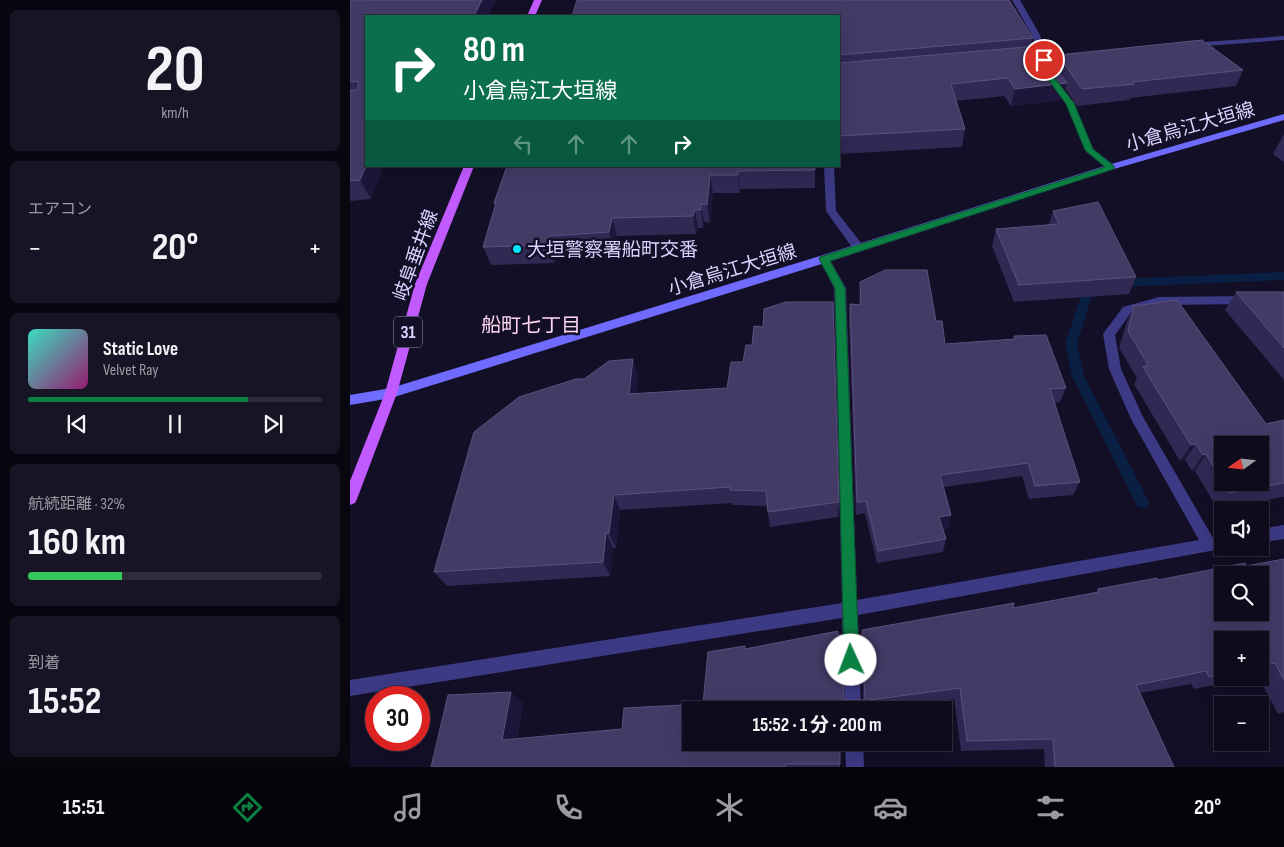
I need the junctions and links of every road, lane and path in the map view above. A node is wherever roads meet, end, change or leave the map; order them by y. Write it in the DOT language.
graph roads {
  1 [pos="538,0"];
  2 [pos="1016,0"];
  3 [pos="531,15"];
  4 [pos="1284,38"];
  5 [pos="1183,46"];
  6 [pos="1084,56"];
  7 [pos="1044,60"];
  8 [pos="1024,61"];
  9 [pos="1284,117"];
  10 [pos="469,167"];
  11 [pos="829,167"];
  12 [pos="1111,167"];
  13 [pos="858,247"];
  14 [pos="824,259"];
  15 [pos="1263,300"];
  16 [pos="391,393"];
  17 [pos="350,400"];
  18 [pos="350,499"];
  19 [pos="1284,532"];
  20 [pos="1269,534"];
  21 [pos="1214,541"];
  22 [pos="1214,544"];
  23 [pos="850,609"];
  24 [pos="350,688"];
  25 [pos="853,701"];
  26 [pos="854,751"];
  27 [pos="855,767"];
  1 -- 3 [label="main road"];
  2 -- 7 [label="street"];
  4 -- 5 [label="street"];
  6 -- 7 [label="street"];
  7 -- 8 [label="street"];
  7 -- 12 [label="street"];
  9 -- 12 [label="main road, 小倉烏江大垣線"];
  10 -- 16 [label="main road, 岐阜垂井線 / 31"];
  11 -- 13 [label="street"];
  12 -- 13 [label="main road, 小倉烏江大垣線"];
  13 -- 14 [label="main road, 小倉烏江大垣線"];
  14 -- 16 [label="main road, 小倉烏江大垣線"];
  14 -- 23 [label="street"];
  15 -- 21 [label="street"];
  16 -- 17 [label="main road, 小倉烏江大垣線"];
  16 -- 18 [label="main road, 岐阜垂井線 / 31"];
  19 -- 20 [label="street"];
  22 -- 23 [label="street"];
  23 -- 24 [label="street"];
  23 -- 25 [label="street"];
  26 -- 27 [label="street"];
}
